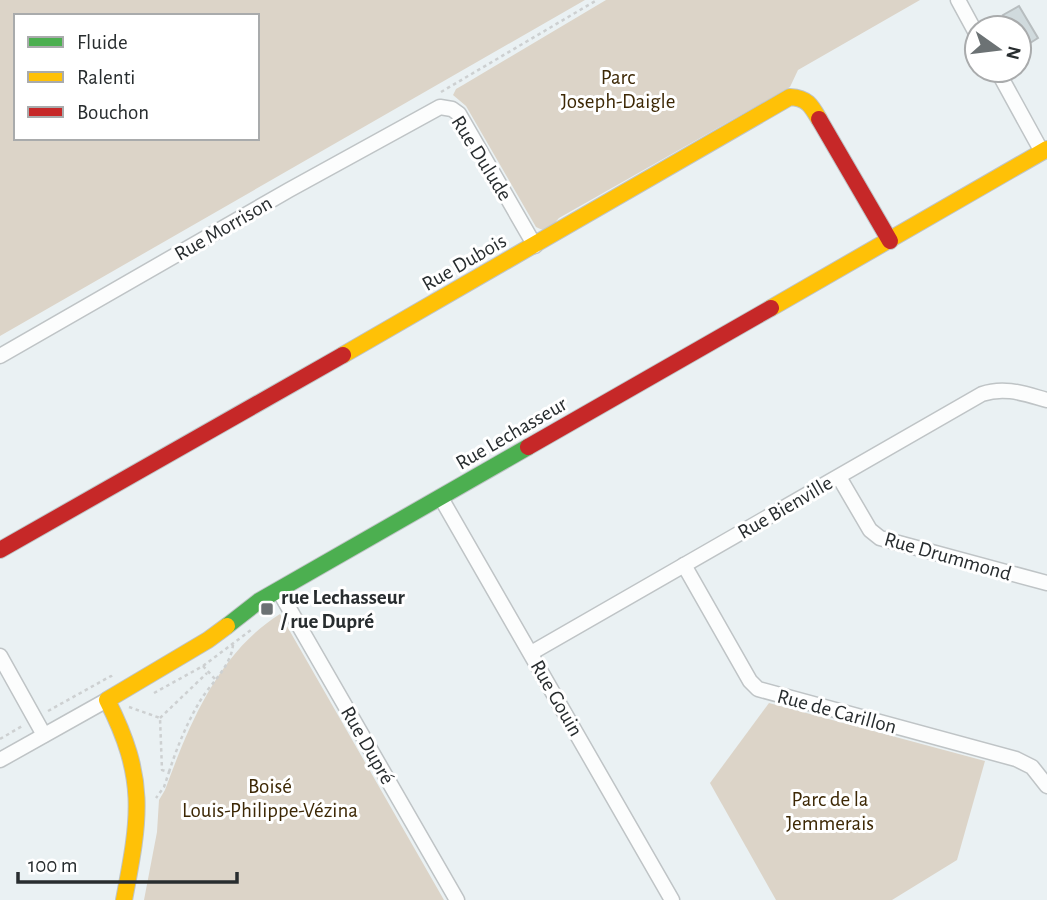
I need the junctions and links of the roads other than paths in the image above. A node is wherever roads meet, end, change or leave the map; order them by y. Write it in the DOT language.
graph roads {
  1 [pos="1005,84"];
  2 [pos="448,108"];
  3 [pos="1045,151"];
  4 [pos="890,241"];
  5 [pos="535,246"];
  6 [pos="0,356"];
  7 [pos="1047,400"];
  8 [pos="839,477"];
  9 [pos="441,498"];
  10 [pos="0,550"];
  11 [pos="684,565"];
  12 [pos="1047,583"];
  13 [pos="279,590"];
  14 [pos="531,653"];
  15 [pos="0,656"];
  16 [pos="107,700"];
  17 [pos="44,735"];
  18 [pos="0,760"];
  19 [pos="1047,786"];
  20 [pos="124,900"];
  21 [pos="457,900"];
  22 [pos="672,900"];
  1 -- 3 [label="street"];
  2 -- 5 [label="street, Rue Dulude"];
  2 -- 6 [label="street, Rue Morrison"];
  3 -- 4 [label="street, Rue Lechasseur"];
  4 -- 5 [label="street, Rue Dubois"];
  4 -- 9 [label="street, Rue Lechasseur"];
  5 -- 10 [label="street, Rue Dubois"];
  7 -- 8 [label="street, Rue Bienville"];
  8 -- 11 [label="street, Rue Bienville"];
  8 -- 12 [label="street, Rue Drummond"];
  9 -- 13 [label="street, Rue Lechasseur"];
  9 -- 14 [label="street, Rue Gouin"];
  11 -- 14 [label="street, Rue Bienville"];
  11 -- 19 [label="street, Rue de Carillon"];
  13 -- 16 [label="street, Rue Lechasseur"];
  13 -- 21 [label="street, Rue Dupré"];
  14 -- 22 [label="street, Rue Gouin"];
  15 -- 17 [label="street"];
  16 -- 17 [label="street, Rue Lechasseur"];
  16 -- 20 [label="street"];
  17 -- 18 [label="street, Rue Lechasseur"];
}
